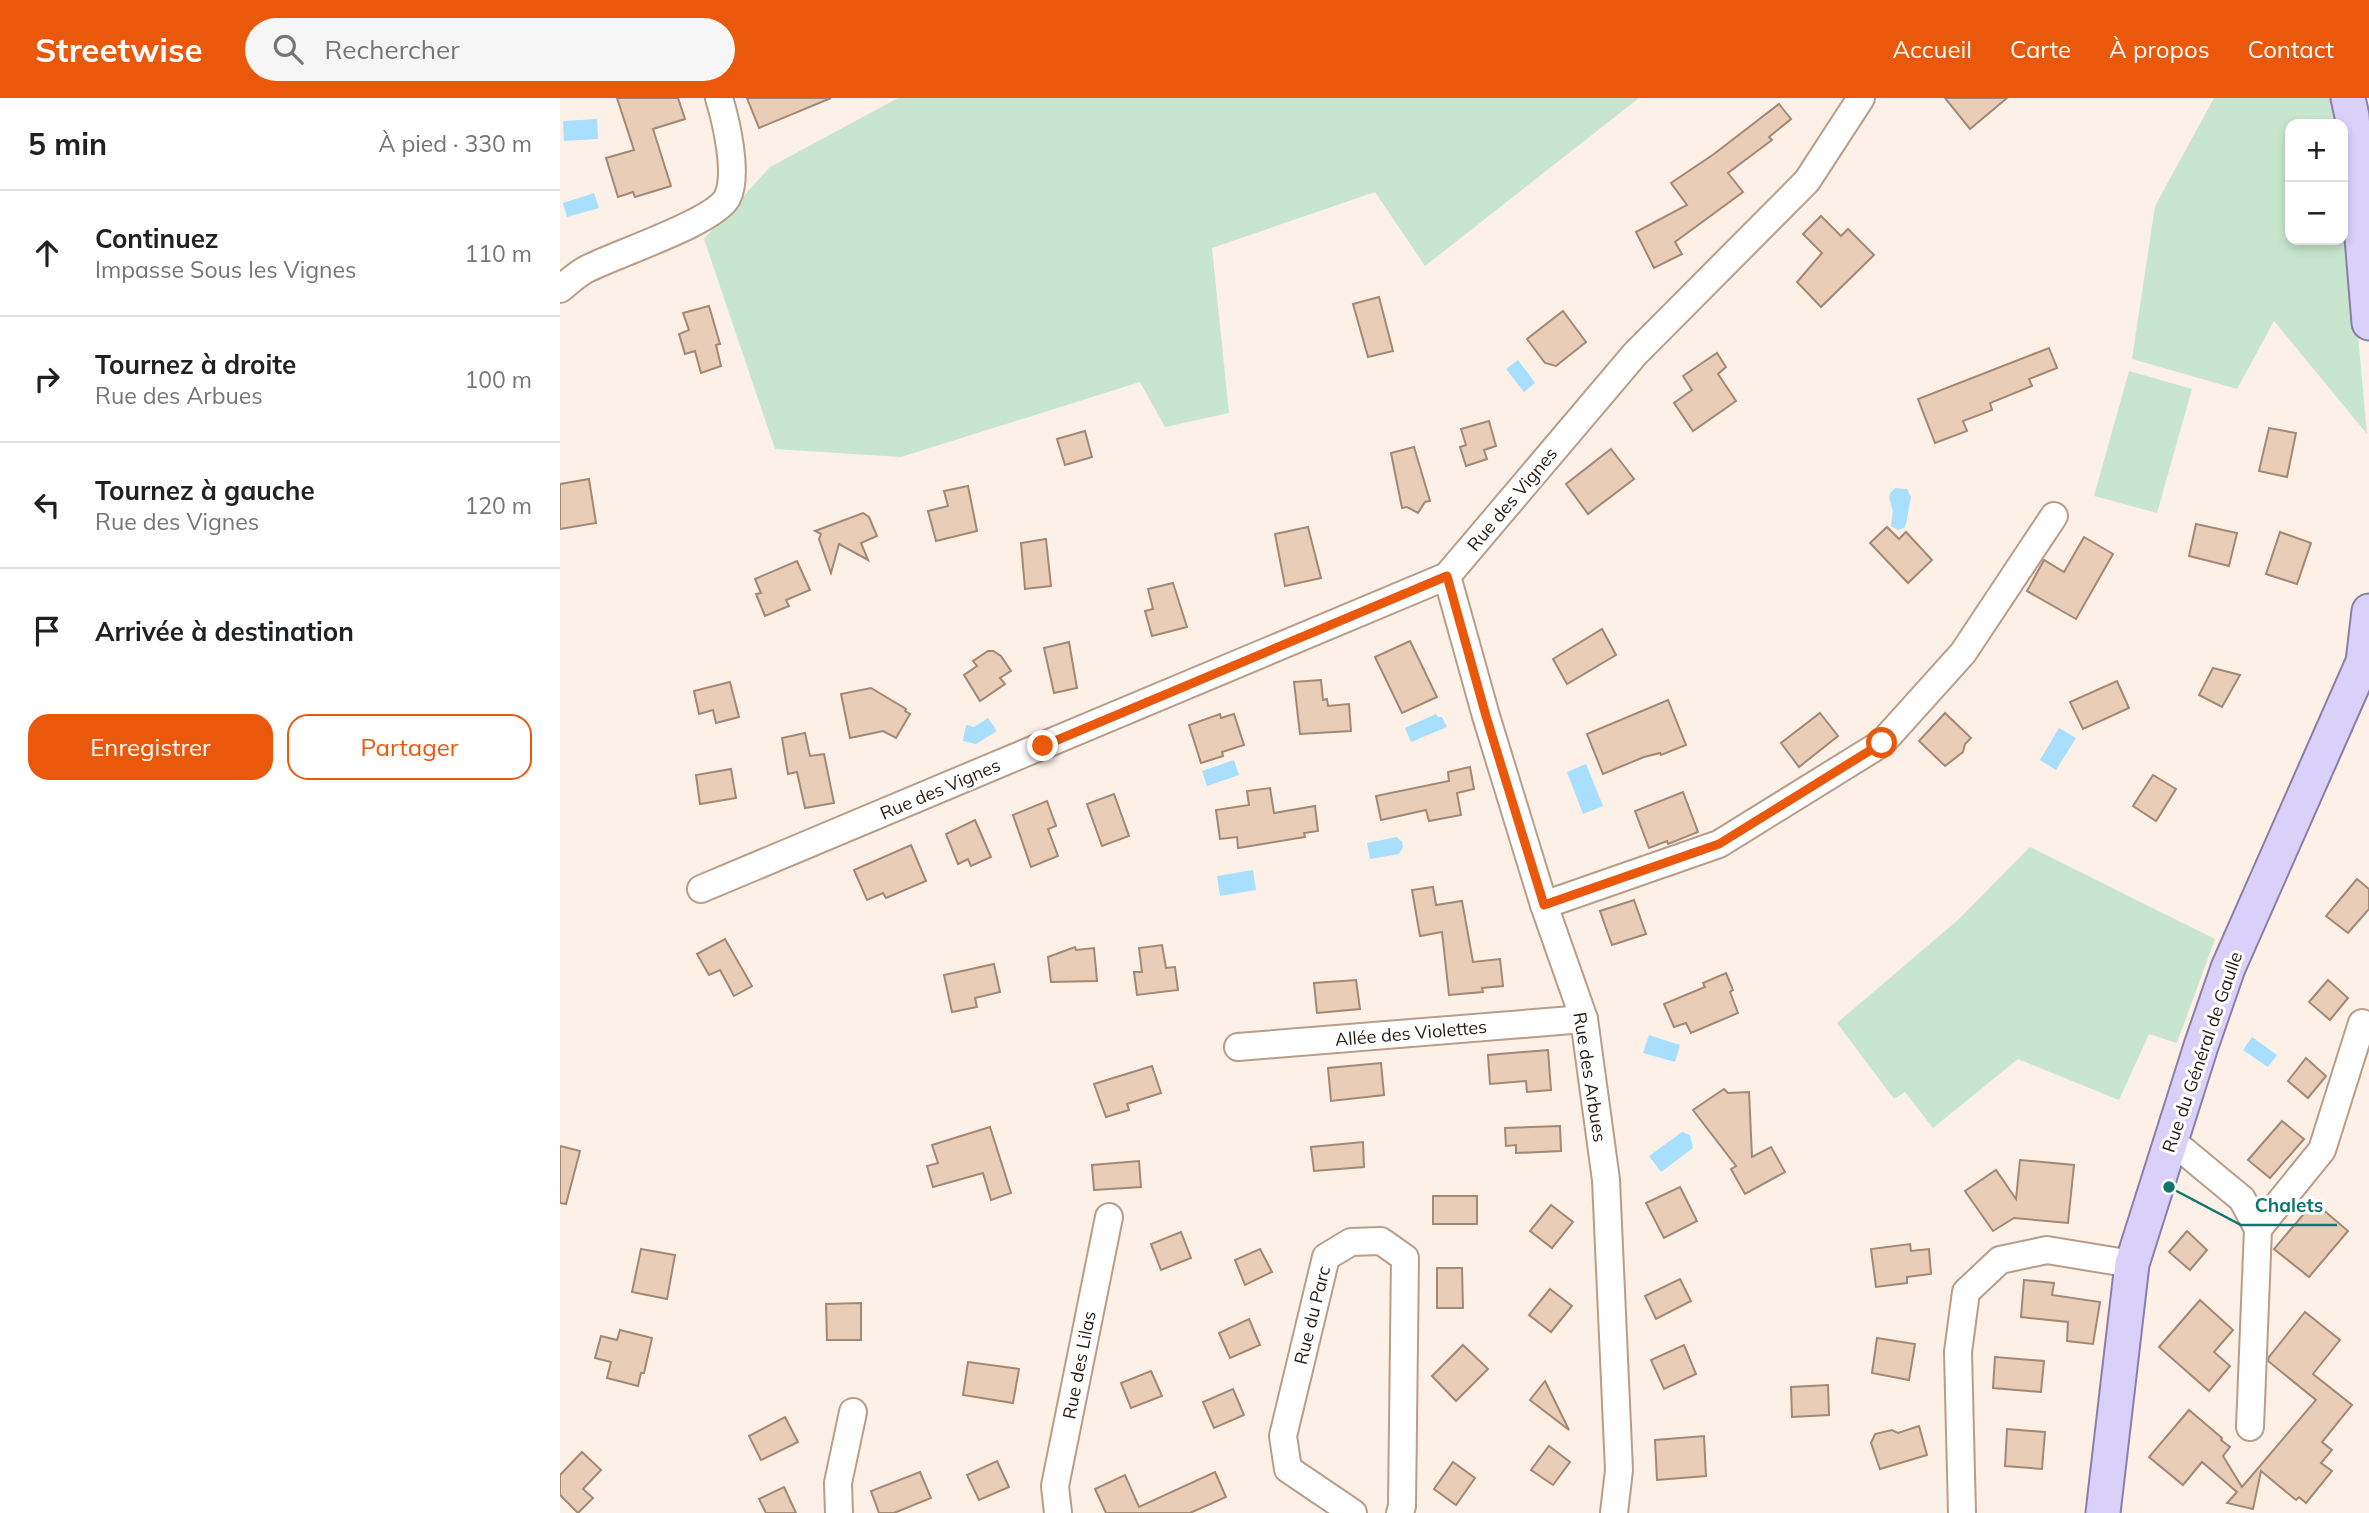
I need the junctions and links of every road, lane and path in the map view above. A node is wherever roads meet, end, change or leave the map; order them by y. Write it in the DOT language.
graph roads {
  1 [pos="719,98"];
  2 [pos="1861,98"];
  3 [pos="2348,98"];
  4 [pos="560,289"];
  5 [pos="2369,323"];
  6 [pos="2053,516"];
  7 [pos="1447,576"];
  8 [pos="2369,611"];
  9 [pos="701,889"];
  10 [pos="1544,905"];
  11 [pos="1584,1019"];
  12 [pos="2362,1023"];
  13 [pos="1238,1047"];
  14 [pos="2172,1141"];
  15 [pos="1109,1217"];
  16 [pos="2258,1230"];
  17 [pos="2132,1264"];
  18 [pos="853,1412"];
  19 [pos="2250,1427"];
  20 [pos="839,1513"];
  21 [pos="1058,1513"];
  22 [pos="1353,1513"];
  23 [pos="1399,1513"];
  24 [pos="1614,1513"];
  25 [pos="1962,1513"];
  26 [pos="2103,1513"];
  1 -- 4 [label="street"];
  2 -- 7 [label="street, Rue des Vignes"];
  3 -- 5 [label="main road"];
  6 -- 10 [label="street"];
  7 -- 9 [label="street, Rue des Vignes"];
  7 -- 10 [label="street, Rue des Arbues"];
  8 -- 14 [label="main road, Rue du Général de Gaulle"];
  10 -- 11 [label="street, Rue des Arbues"];
  11 -- 13 [label="street, Allée des Violettes"];
  11 -- 24 [label="street, Rue des Arbues"];
  12 -- 16 [label="street"];
  14 -- 16 [label="street"];
  14 -- 17 [label="main road, Rue du Général de Gaulle"];
  15 -- 21 [label="street, Rue des Lilas"];
  16 -- 19 [label="street"];
  17 -- 25 [label="street"];
  17 -- 26 [label="main road, Rue du Général de Gaulle"];
  18 -- 20 [label="street"];
  22 -- 23 [label="street, Rue du Parc"];
}
